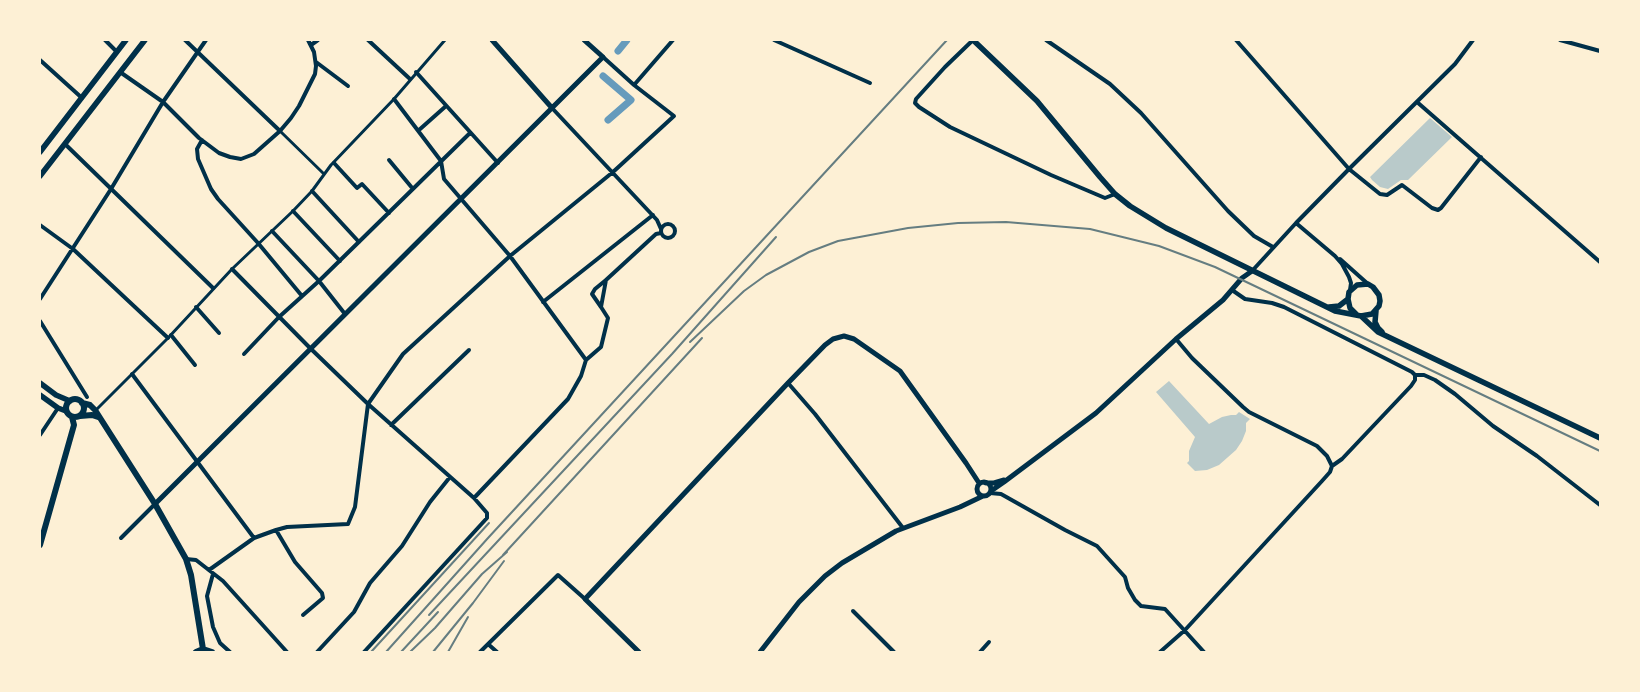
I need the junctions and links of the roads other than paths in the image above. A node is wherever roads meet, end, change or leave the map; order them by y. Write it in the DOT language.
graph roads {
  1 [pos="105,40"];
  2 [pos="126,40"];
  3 [pos="145,40"];
  4 [pos="185,40"];
  5 [pos="206,40"];
  6 [pos="308,40"];
  7 [pos="318,40"];
  8 [pos="368,40"];
  9 [pos="445,40"];
  10 [pos="492,40"];
  11 [pos="584,40"];
  12 [pos="673,40"];
  13 [pos="774,40"];
  14 [pos="974,40"];
  15 [pos="1046,40"];
  16 [pos="1236,40"];
  17 [pos="1473,40"];
  18 [pos="1560,40"];
  19 [pos="311,45"];
  20 [pos="1600,51"];
  21 [pos="117,52"];
  22 [pos="198,53"];
  23 [pos="603,57"];
  24 [pos="40,60"];
  25 [pos="316,62"];
  26 [pos="120,72"];
  27 [pos="416,72"];
  28 [pos="410,79"];
  29 [pos="870,83"];
  30 [pos="634,85"];
  31 [pos="348,86"];
  32 [pos="82,98"];
  33 [pos="394,99"];
  34 [pos="163,102"];
  35 [pos="1417,102"];
  36 [pos="446,106"];
  37 [pos="552,108"];
  38 [pos="418,130"];
  39 [pos="280,131"];
  40 [pos="470,133"];
  41 [pos="202,140"];
  42 [pos="65,144"];
  43 [pos="41,149"];
  44 [pos="1481,157"];
  45 [pos="389,160"];
  46 [pos="441,160"];
  47 [pos="334,163"];
  48 [pos="498,163"];
  49 [pos="1349,169"];
  50 [pos="613,172"];
  51 [pos="324,174"];
  52 [pos="40,176"];
  53 [pos="112,189"];
  54 [pos="413,189"];
  55 [pos="312,191"];
  56 [pos="1115,194"];
  57 [pos="461,200"];
  58 [pos="293,211"];
  59 [pos="389,212"];
  60 [pos="653,215"];
  61 [pos="657,220"];
  62 [pos="1296,223"];
  63 [pos="666,224"];
  64 [pos="40,225"];
  65 [pos="272,230"];
  66 [pos="661,231"];
  67 [pos="358,242"];
  68 [pos="258,243"];
  69 [pos="1274,247"];
  70 [pos="73,249"];
  71 [pos="510,256"];
  72 [pos="1335,256"];
  73 [pos="340,261"];
  74 [pos="1600,262"];
  75 [pos="232,269"];
  76 [pos="1252,271"];
  77 [pos="606,280"];
  78 [pos="319,281"];
  79 [pos="1368,284"];
  80 [pos="213,288"];
  81 [pos="1232,290"];
  82 [pos="1350,292"];
  83 [pos="302,296"];
  84 [pos="40,299"];
  85 [pos="1348,299"];
  86 [pos="543,302"];
  87 [pos="601,306"];
  88 [pos="196,307"];
  89 [pos="1327,307"];
  90 [pos="1377,309"];
  91 [pos="345,314"];
  92 [pos="1359,315"];
  93 [pos="279,316"];
  94 [pos="40,321"];
  95 [pos="219,333"];
  96 [pos="1388,336"];
  97 [pos="170,337"];
  98 [pos="1176,339"];
  99 [pos="310,348"];
  100 [pos="468,350"];
  101 [pos="244,354"];
  102 [pos="586,360"];
  103 [pos="195,365"];
  104 [pos="132,374"];
  105 [pos="1415,375"];
  106 [pos="40,383"];
  107 [pos="788,383"];
  108 [pos="40,396"];
  109 [pos="87,397"];
  110 [pos="70,401"];
  111 [pos="82,403"];
  112 [pos="368,404"];
  113 [pos="58,408"];
  114 [pos="95,410"];
  115 [pos="66,411"];
  116 [pos="76,417"];
  117 [pos="98,417"];
  118 [pos="391,425"];
  119 [pos="40,435"];
  120 [pos="1600,438"];
  121 [pos="196,462"];
  122 [pos="1332,466"];
  123 [pos="450,477"];
  124 [pos="1009,478"];
  125 [pos="986,482"];
  126 [pos="980,484"];
  127 [pos="990,492"];
  128 [pos="983,496"];
  129 [pos="474,498"];
  130 [pos="155,504"];
  131 [pos="1600,505"];
  132 [pos="903,528"];
  133 [pos="276,530"];
  134 [pos="121,538"];
  135 [pos="254,538"];
  136 [pos="40,543"];
  137 [pos="186,559"];
  138 [pos="209,570"];
  139 [pos="214,574"];
  140 [pos="585,599"];
  141 [pos="853,611"];
  142 [pos="303,615"];
  143 [pos="1184,630"];
  144 [pos="989,642"];
  145 [pos="488,644"];
  146 [pos="200,650"];
  147 [pos="212,652"];
  148 [pos="230,652"];
  149 [pos="287,652"];
  150 [pos="317,652"];
  151 [pos="364,652"];
  152 [pos="480,652"];
  153 [pos="496,652"];
  154 [pos="639,652"];
  155 [pos="760,652"];
  156 [pos="894,652"];
  157 [pos="980,652"];
  158 [pos="1160,652"];
  159 [pos="1204,652"];
  1 -- 21 [label="street"];
  2 -- 21 [label="main road"];
  3 -- 26 [label="main road"];
  4 -- 22 [label="street"];
  5 -- 22 [label="street"];
  6 -- 19 [label="street"];
  7 -- 19 [label="street"];
  8 -- 28 [label="street"];
  9 -- 27 [label="street"];
  10 -- 37 [label="street"];
  11 -- 23 [label="street"];
  12 -- 30 [label="street"];
  13 -- 29 [label="street"];
  14 -- 56 [label="main road"];
  14 -- 56 [label="street"];
  15 -- 69 [label="street"];
  16 -- 49 [label="street"];
  17 -- 35 [label="street"];
  18 -- 20 [label="street"];
  19 -- 25 [label="street"];
  21 -- 32 [label="main road"];
  22 -- 34 [label="street"];
  22 -- 39 [label="street"];
  23 -- 30 [label="street"];
  23 -- 37 [label="street"];
  24 -- 32 [label="street"];
  25 -- 31 [label="street"];
  25 -- 39 [label="street"];
  26 -- 34 [label="street"];
  26 -- 42 [label="main road"];
  27 -- 28 [label="street"];
  27 -- 36 [label="street"];
  28 -- 33 [label="street"];
  30 -- 50 [label="street"];
  32 -- 43 [label="main road"];
  33 -- 38 [label="street"];
  33 -- 47 [label="street"];
  34 -- 41 [label="street"];
  34 -- 53 [label="street"];
  35 -- 44 [label="street"];
  35 -- 49 [label="street"];
  36 -- 38 [label="street"];
  36 -- 40 [label="street"];
  37 -- 48 [label="street"];
  37 -- 50 [label="street"];
  38 -- 46 [label="street"];
  39 -- 41 [label="street"];
  39 -- 51 [label="street"];
  40 -- 46 [label="street"];
  40 -- 48 [label="street"];
  41 -- 68 [label="street"];
  42 -- 52 [label="main road"];
  42 -- 53 [label="street"];
  44 -- 49 [label="street"];
  44 -- 74 [label="street"];
  45 -- 54 [label="street"];
  46 -- 54 [label="street"];
  46 -- 57 [label="street"];
  47 -- 51 [label="street"];
  47 -- 59 [label="street"];
  48 -- 57 [label="street"];
  49 -- 62 [label="street"];
  50 -- 60 [label="street"];
  50 -- 71 [label="street"];
  51 -- 55 [label="street"];
  53 -- 70 [label="street"];
  53 -- 80 [label="street"];
  54 -- 59 [label="street"];
  55 -- 58 [label="street"];
  55 -- 67 [label="street"];
  56 -- 76 [label="main road"];
  57 -- 71 [label="street"];
  57 -- 91 [label="street"];
  58 -- 65 [label="street"];
  58 -- 73 [label="street"];
  59 -- 67 [label="street"];
  60 -- 61 [label="street"];
  60 -- 86 [label="street"];
  61 -- 63 [label="street"];
  61 -- 66 [label="street"];
  62 -- 69 [label="street"];
  62 -- 72 [label="street"];
  63 -- 66 [label="street"];
  63 -- 66 [label="street"];
  64 -- 70 [label="street"];
  65 -- 68 [label="street"];
  65 -- 78 [label="street"];
  66 -- 77 [label="street"];
  67 -- 73 [label="street"];
  68 -- 75 [label="street"];
  68 -- 83 [label="street"];
  69 -- 76 [label="street"];
  70 -- 84 [label="street"];
  70 -- 97 [label="street"];
  71 -- 86 [label="street"];
  71 -- 112 [label="street"];
  72 -- 79 [label="street"];
  72 -- 82 [label="street"];
  73 -- 78 [label="street"];
  75 -- 80 [label="street"];
  75 -- 93 [label="street"];
  76 -- 81 [label="street"];
  76 -- 89 [label="main road"];
  77 -- 87 [label="street"];
  77 -- 87 [label="street"];
  78 -- 83 [label="street"];
  78 -- 91 [label="street"];
  79 -- 82 [label="main road"];
  79 -- 90 [label="main road"];
  80 -- 88 [label="street"];
  81 -- 98 [label="street"];
  81 -- 105 [label="street"];
  82 -- 85 [label="main road"];
  83 -- 93 [label="street"];
  85 -- 89 [label="main road"];
  85 -- 92 [label="main road"];
  86 -- 102 [label="street"];
  87 -- 102 [label="street"];
  88 -- 95 [label="street"];
  88 -- 97 [label="street"];
  89 -- 92 [label="main road"];
  90 -- 92 [label="main road"];
  90 -- 96 [label="main road"];
  91 -- 99 [label="street"];
  92 -- 96 [label="main road"];
  93 -- 99 [label="street"];
  93 -- 101 [label="street"];
  94 -- 109 [label="street"];
  96 -- 120 [label="main road"];
  97 -- 103 [label="street"];
  97 -- 104 [label="street"];
  98 -- 122 [label="street"];
  98 -- 124 [label="street"];
  99 -- 112 [label="street"];
  99 -- 121 [label="street"];
  100 -- 118 [label="street"];
  102 -- 129 [label="street"];
  104 -- 114 [label="street"];
  104 -- 121 [label="street"];
  105 -- 122 [label="street"];
  105 -- 131 [label="street"];
  106 -- 110 [label="main road"];
  107 -- 126 [label="street"];
  107 -- 132 [label="street"];
  107 -- 140 [label="street"];
  108 -- 113 [label="main road"];
  110 -- 111 [label="main road"];
  110 -- 115 [label="main road"];
  111 -- 114 [label="main road"];
  111 -- 116 [label="main road"];
  112 -- 118 [label="street"];
  112 -- 133 [label="street"];
  113 -- 115 [label="main road"];
  113 -- 119 [label="street"];
  114 -- 117 [label="main road"];
  115 -- 116 [label="main road"];
  116 -- 117 [label="main road"];
  116 -- 136 [label="main road"];
  117 -- 130 [label="main road"];
  118 -- 123 [label="street"];
  121 -- 130 [label="street"];
  121 -- 135 [label="street"];
  122 -- 143 [label="street"];
  123 -- 129 [label="street"];
  123 -- 150 [label="street"];
  124 -- 125 [label="street"];
  124 -- 127 [label="street"];
  125 -- 126 [label="street"];
  125 -- 127 [label="street"];
  126 -- 128 [label="street"];
  127 -- 128 [label="street"];
  127 -- 143 [label="street"];
  128 -- 132 [label="street"];
  129 -- 151 [label="street"];
  130 -- 134 [label="street"];
  130 -- 137 [label="main road"];
  132 -- 155 [label="street"];
  133 -- 135 [label="street"];
  133 -- 142 [label="street"];
  135 -- 138 [label="street"];
  137 -- 138 [label="street"];
  137 -- 146 [label="main road"];
  138 -- 139 [label="street"];
  139 -- 148 [label="street"];
  139 -- 149 [label="street"];
  140 -- 145 [label="street"];
  140 -- 154 [label="street"];
  141 -- 156 [label="street"];
  143 -- 158 [label="street"];
  143 -- 159 [label="street"];
  144 -- 157 [label="street"];
  145 -- 152 [label="street"];
  145 -- 153 [label="street"];
  146 -- 147 [label="main road"];
}
